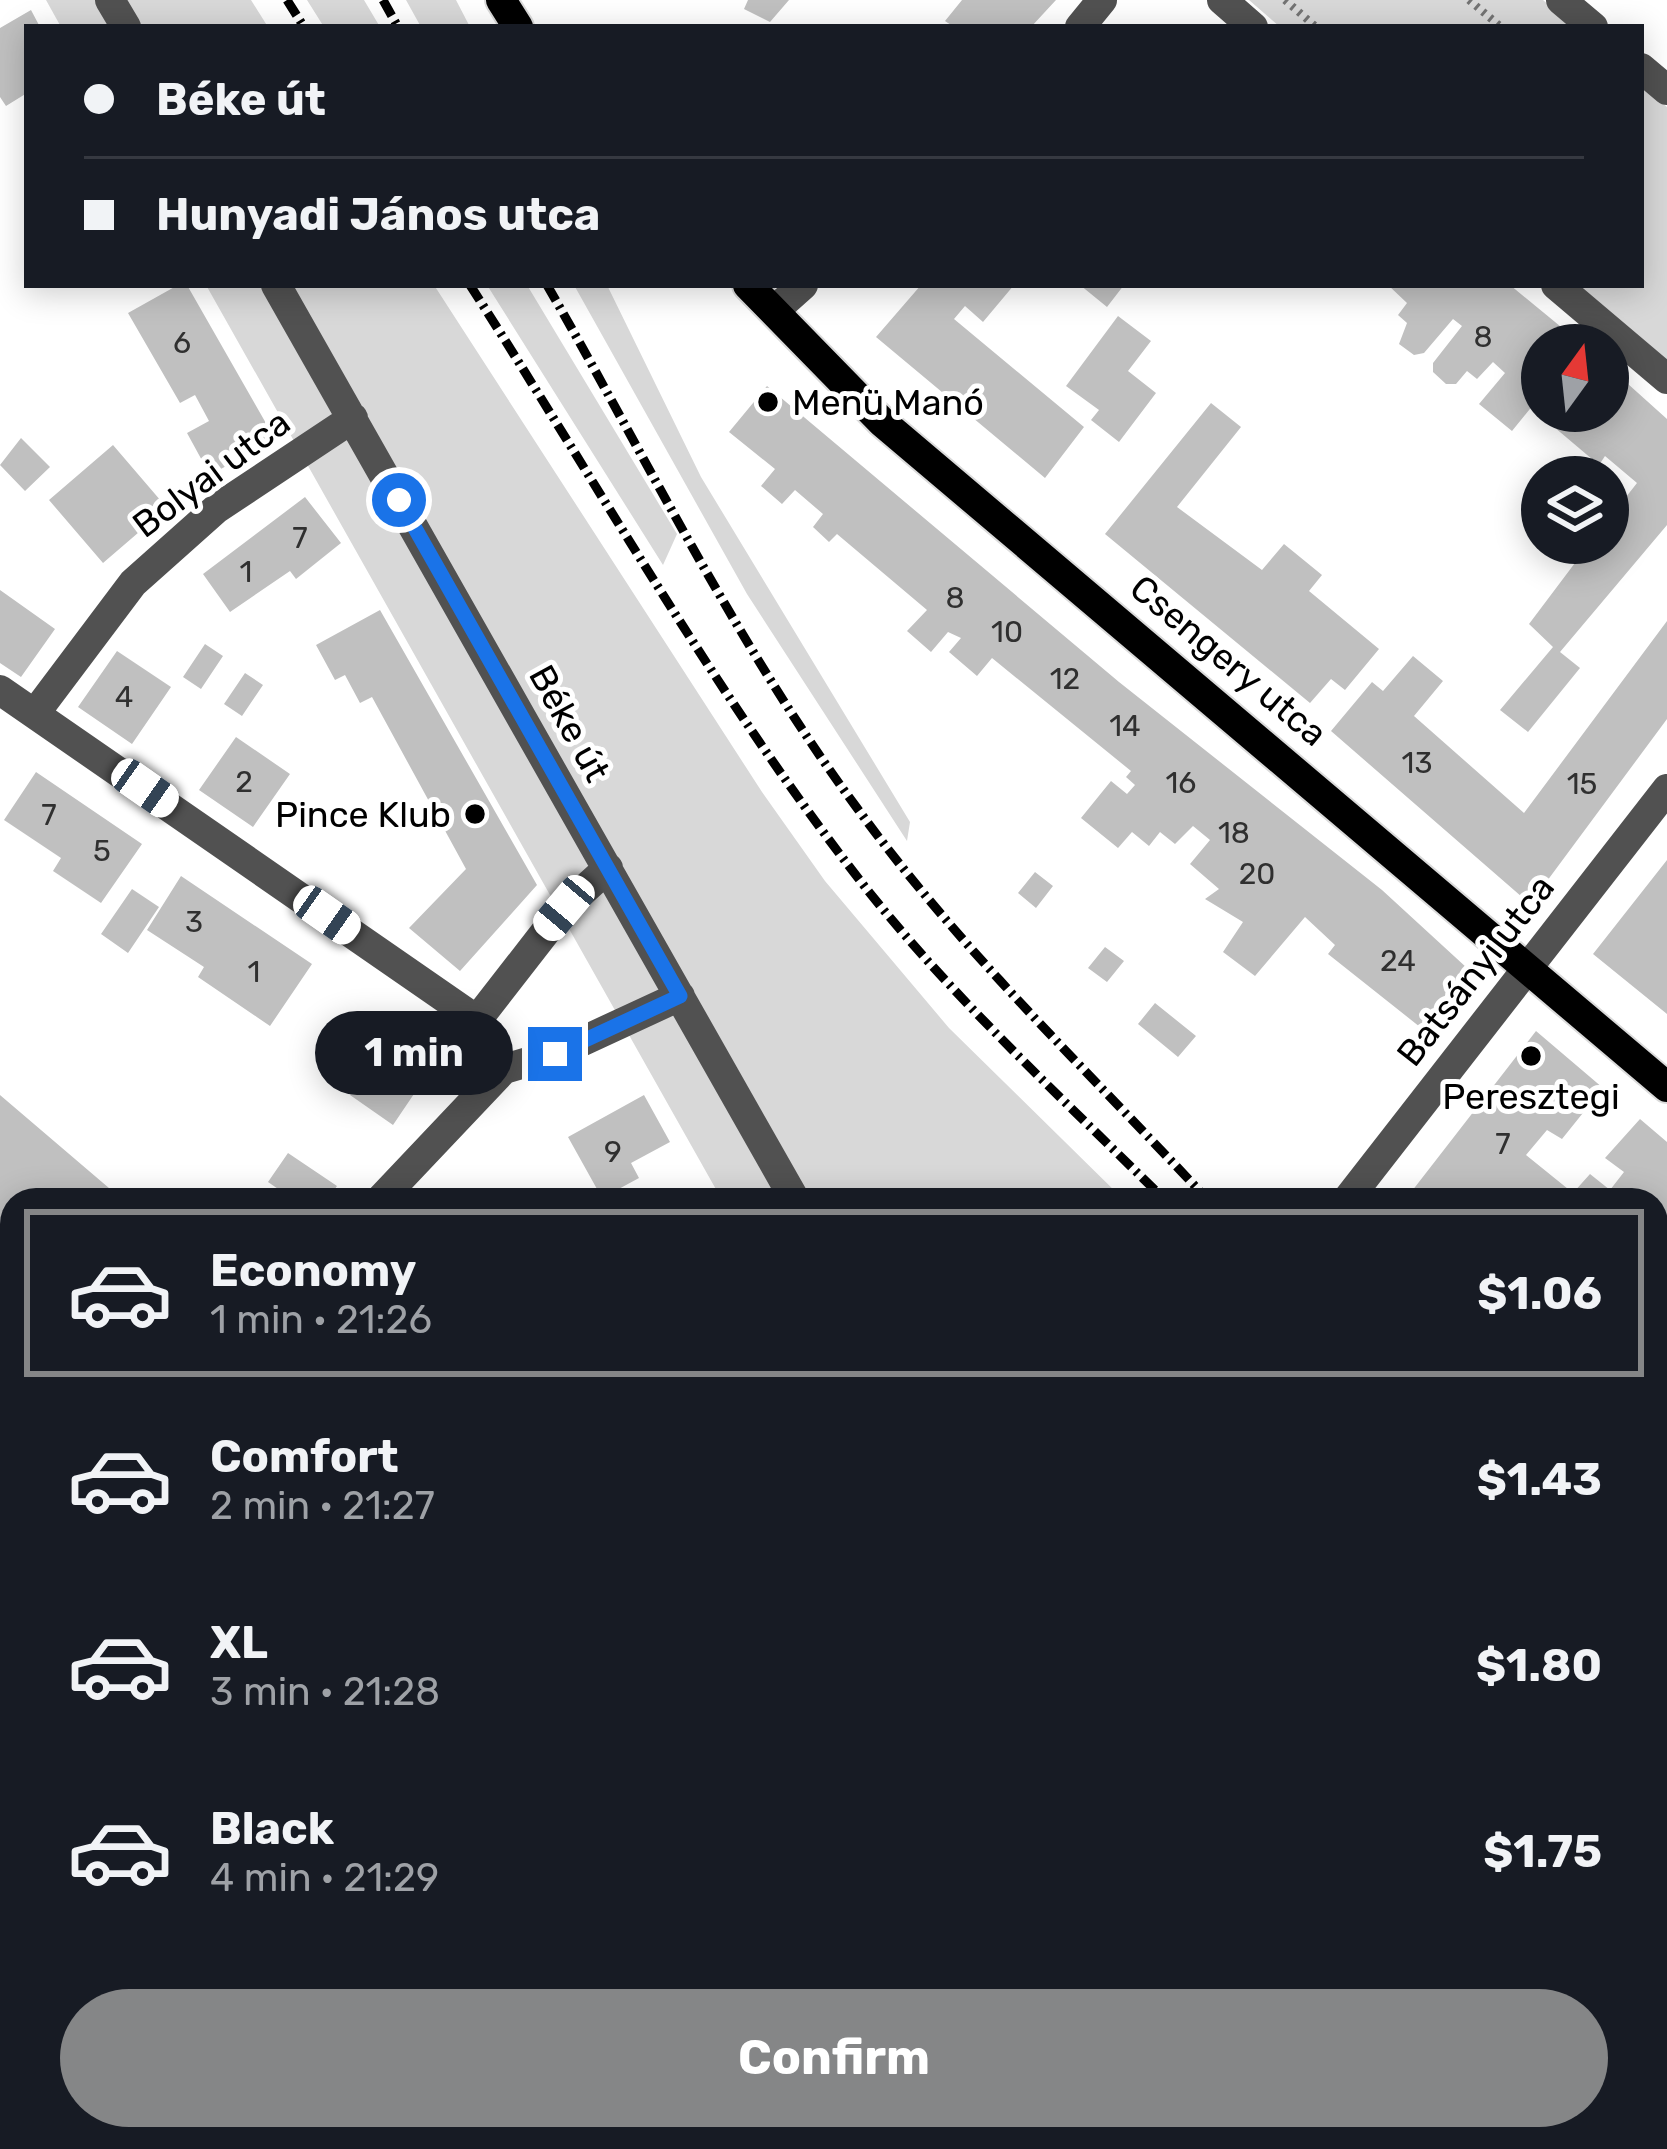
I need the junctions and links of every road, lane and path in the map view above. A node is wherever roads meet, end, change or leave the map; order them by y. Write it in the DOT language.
graph roads {
  1 [pos="1102,0"];
  2 [pos="1222,0"];
  3 [pos="1285,0"];
  4 [pos="1468,0"];
  5 [pos="1561,0"];
  6 [pos="1082,24"];
  7 [pos="1250,24"];
  8 [pos="1313,24"];
  9 [pos="1497,24"];
  10 [pos="1589,24"];
  11 [pos="1644,71"];
  12 [pos="1667,90"];
  13 [pos="278,288"];
  14 [pos="751,288"];
  15 [pos="799,288"];
  16 [pos="1560,288"];
  17 [pos="775,310"];
  18 [pos="1667,379"];
  19 [pos="353,418"];
  20 [pos="0,690"];
  21 [pos="36,712"];
  22 [pos="1667,789"];
  23 [pos="608,868"];
  24 [pos="1525,968"];
  25 [pos="680,996"];
  26 [pos="477,1019"];
  27 [pos="503,1069"];
  28 [pos="1667,1087"];
  29 [pos="391,1188"];
  30 [pos="788,1188"];
  31 [pos="1356,1188"];
  1 -- 6 [label="street"];
  2 -- 7 [label="street"];
  3 -- 8 [label="path"];
  4 -- 9 [label="path"];
  5 -- 10 [label="street"];
  11 -- 12 [label="street"];
  13 -- 19 [label="street, Béke út"];
  14 -- 17 [label="main road, Csengery utca"];
  15 -- 17 [label="street"];
  16 -- 18 [label="street"];
  17 -- 24 [label="main road, Csengery utca"];
  19 -- 21 [label="street, Bolyai utca"];
  19 -- 23 [label="street, Béke út"];
  20 -- 21 [label="street"];
  21 -- 26 [label="street"];
  22 -- 24 [label="street, Batsányi utca"];
  23 -- 25 [label="street, Béke út"];
  23 -- 26 [label="street"];
  24 -- 28 [label="main road, Csengery utca"];
  24 -- 31 [label="street, Batsányi utca"];
  25 -- 27 [label="street"];
  25 -- 30 [label="street, Béke út"];
  26 -- 27 [label="street"];
  27 -- 29 [label="street"];
}
